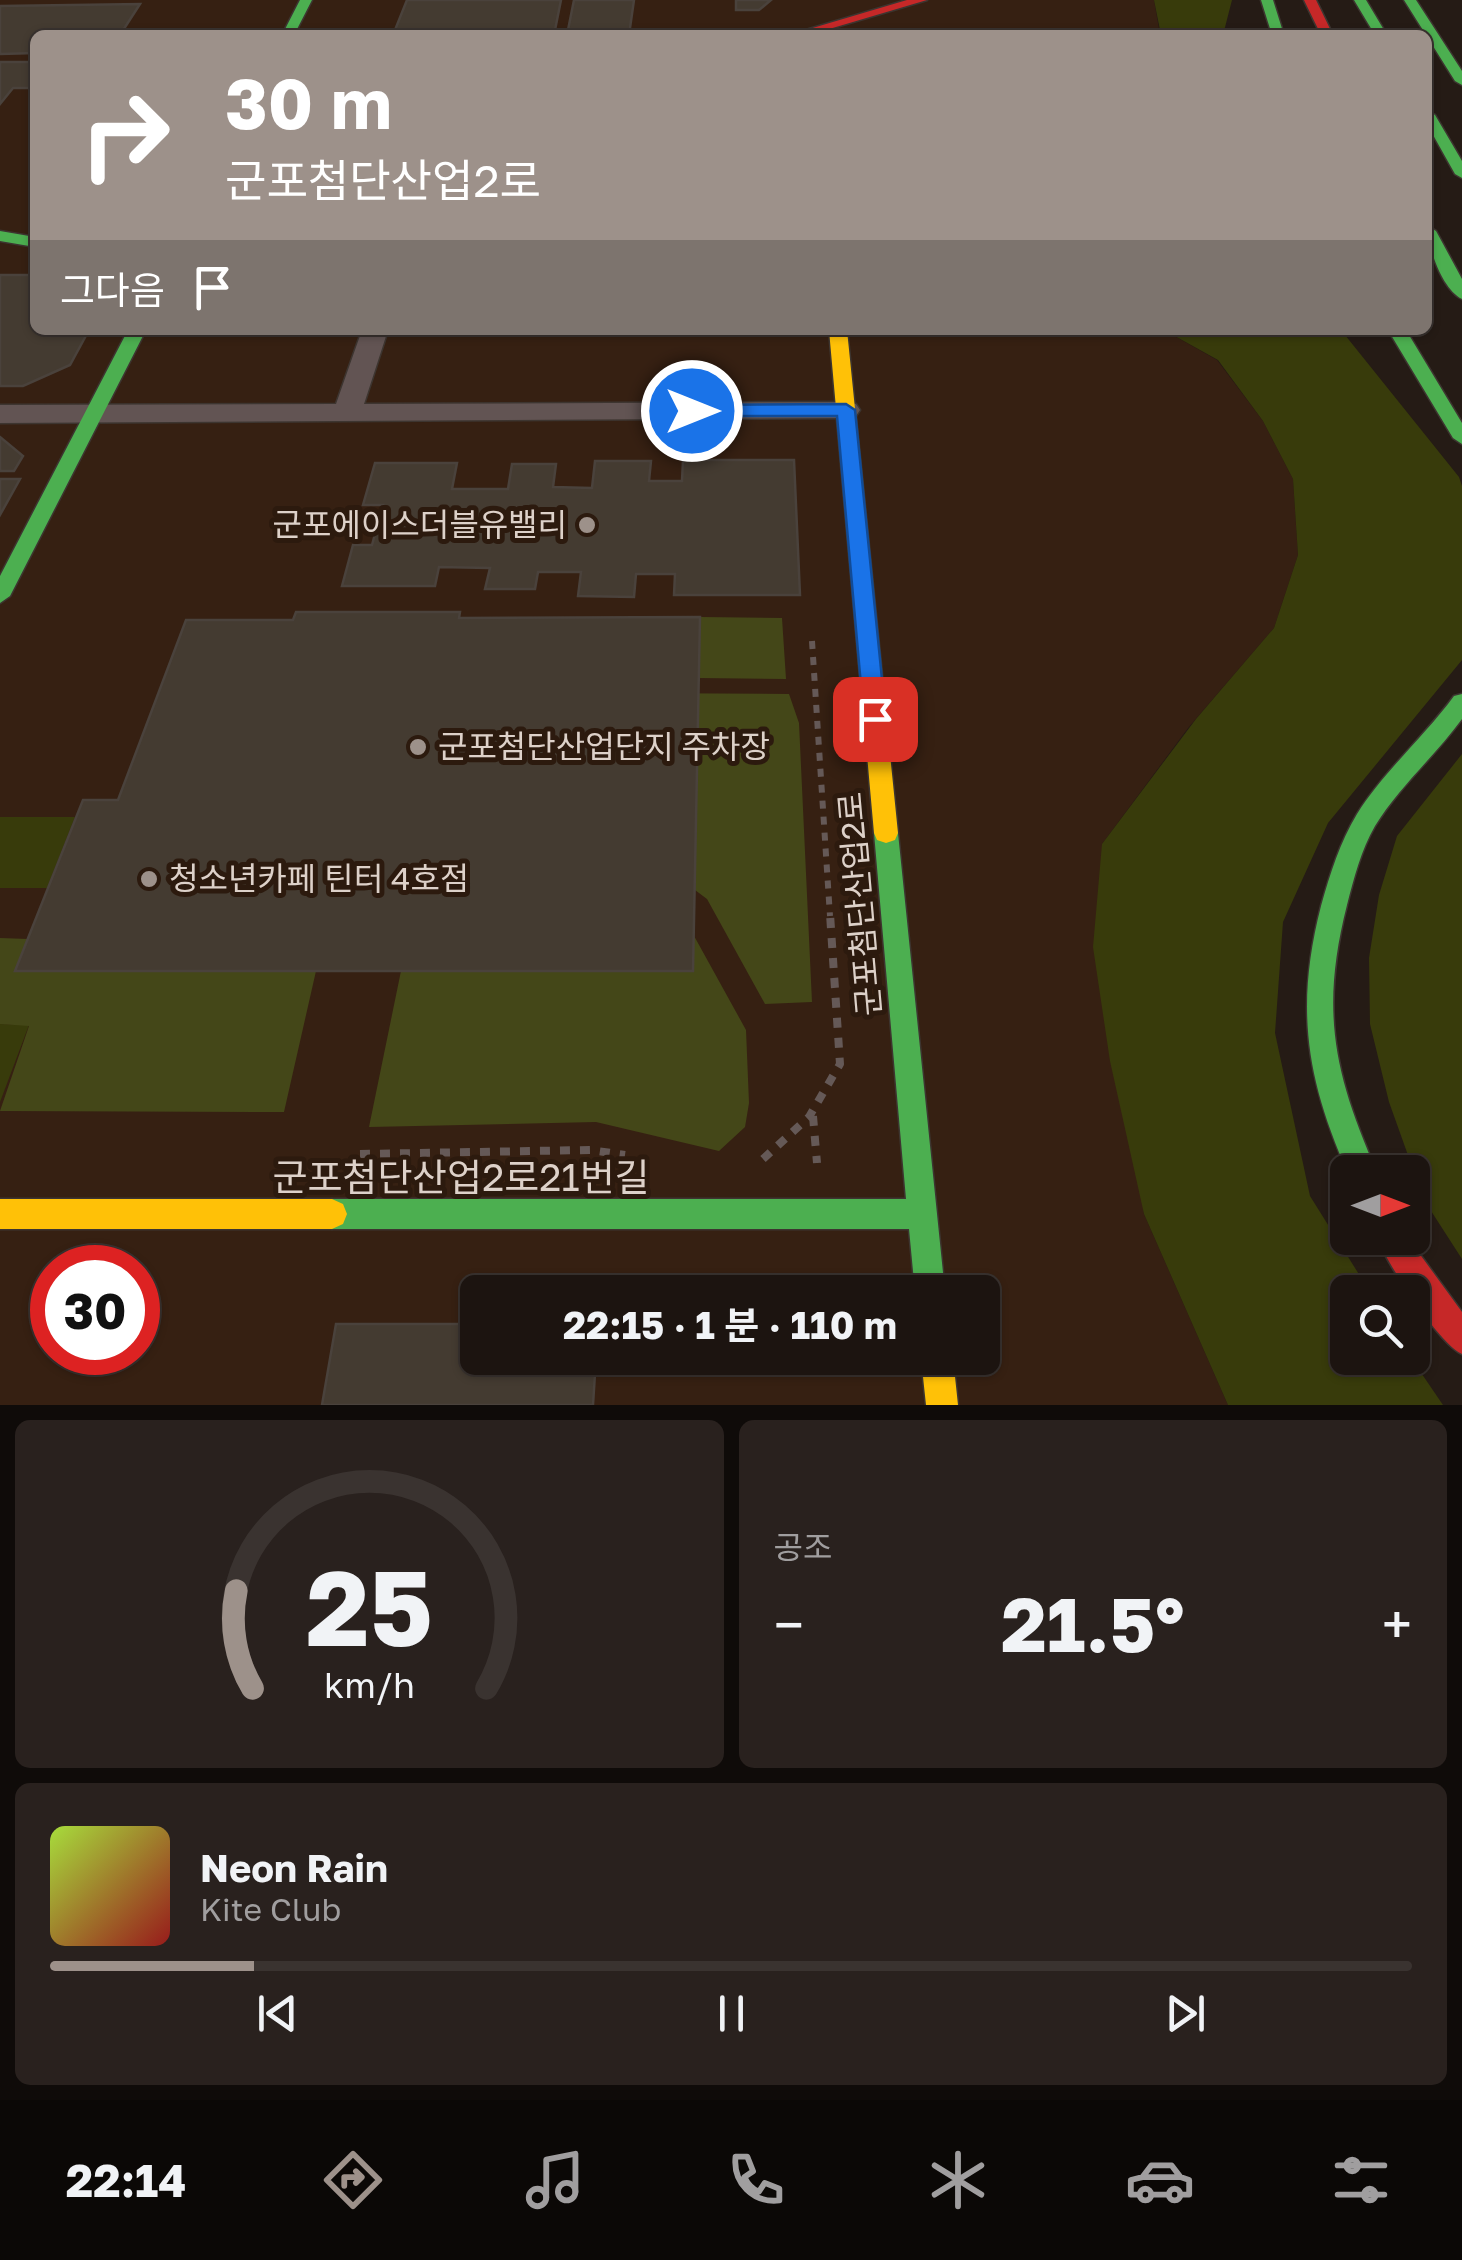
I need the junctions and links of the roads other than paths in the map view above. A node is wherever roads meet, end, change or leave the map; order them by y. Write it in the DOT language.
graph roads {
  1 [pos="306,0"];
  2 [pos="921,0"];
  3 [pos="1266,0"];
  4 [pos="1310,0"];
  5 [pos="1360,0"];
  6 [pos="1410,0"];
  7 [pos="810,2"];
  8 [pos="291,30"];
  9 [pos="807,30"];
  10 [pos="817,30"];
  11 [pos="1276,30"];
  12 [pos="1325,30"];
  13 [pos="1378,30"];
  14 [pos="1429,30"];
  15 [pos="1432,34"];
  16 [pos="1462,81"];
  17 [pos="1432,122"];
  18 [pos="1462,174"];
  19 [pos="30,228"];
  20 [pos="0,233"];
  21 [pos="1432,238"];
  22 [pos="30,241"];
  23 [pos="1462,294"];
  24 [pos="135,335"];
  25 [pos="373,335"];
  26 [pos="838,335"];
  27 [pos="1400,335"];
  28 [pos="846,410"];
  29 [pos="347,412"];
  30 [pos="0,414"];
  31 [pos="97,414"];
  32 [pos="1462,438"];
  33 [pos="0,596"];
  34 [pos="1462,702"];
  35 [pos="1354,1155"];
  36 [pos="0,1214"];
  37 [pos="922,1214"];
  38 [pos="1400,1255"];
  39 [pos="928,1275"];
  40 [pos="1462,1338"];
  41 [pos="939,1375"];
  42 [pos="942,1405"];
  1 -- 8 [label="main road"];
  2 -- 10 [label="main road"];
  3 -- 11 [label="main road"];
  4 -- 12 [label="main road"];
  5 -- 13 [label="main road"];
  6 -- 14 [label="main road"];
  7 -- 9 [label="main road"];
  15 -- 16 [label="main road"];
  17 -- 18 [label="main road"];
  19 -- 20 [label="main road"];
  20 -- 22 [label="main road"];
  21 -- 23 [label="main road"];
  24 -- 31 [label="main road"];
  25 -- 29 [label="street"];
  26 -- 28 [label="main road, 군포첨단산업2로"];
  27 -- 32 [label="main road"];
  28 -- 29 [label="street"];
  28 -- 37 [label="main road, 군포첨단산업2로"];
  29 -- 31 [label="street"];
  30 -- 31 [label="street"];
  31 -- 33 [label="main road"];
  34 -- 35 [label="main road"];
  36 -- 37 [label="main road, 군포첨단산업2로21번길"];
  37 -- 39 [label="main road, 군포첨단산업2로"];
  38 -- 40 [label="main road"];
  41 -- 42 [label="main road"];
}
